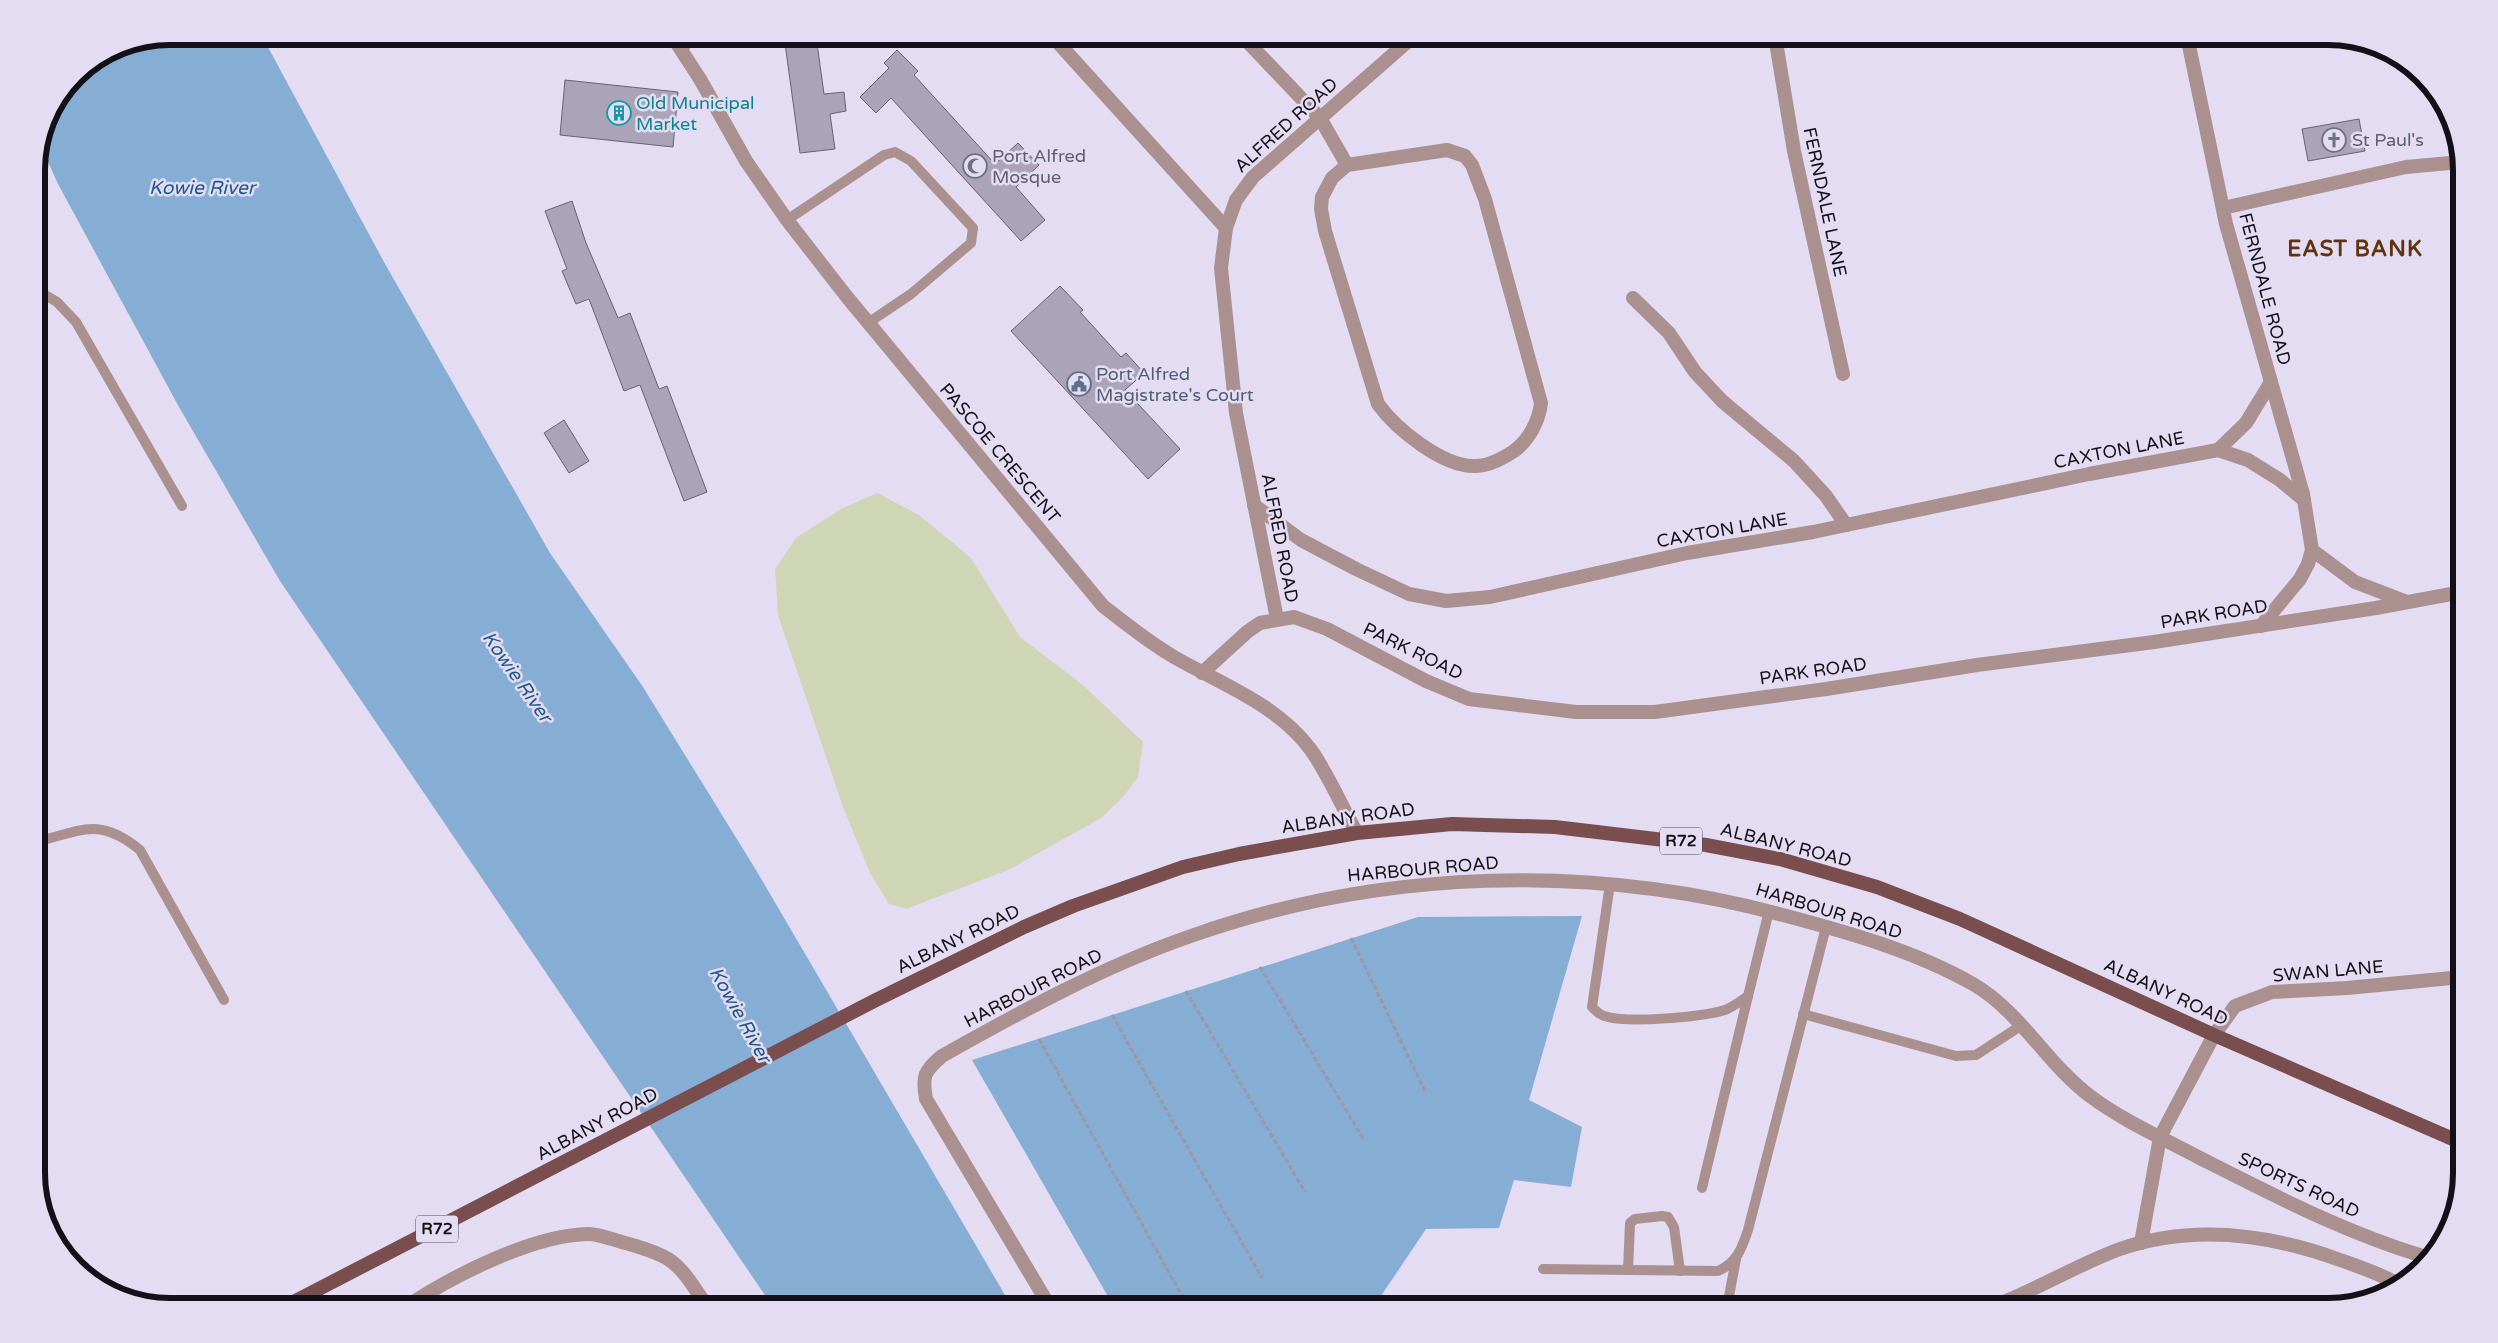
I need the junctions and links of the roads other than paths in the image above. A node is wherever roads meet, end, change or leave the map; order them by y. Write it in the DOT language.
graph roads {
  1 [pos="678,45"];
  2 [pos="686,45"];
  3 [pos="1060,45"];
  4 [pos="1251,45"];
  5 [pos="1404,45"];
  6 [pos="1776,45"];
  7 [pos="2189,45"];
  8 [pos="682,52"];
  9 [pos="1320,118"];
  10 [pos="2453,163"];
  11 [pos="1347,165"];
  12 [pos="2223,208"];
  13 [pos="787,220"];
  14 [pos="1226,228"];
  15 [pos="45,295"];
  16 [pos="1633,298"];
  17 [pos="868,323"];
  18 [pos="1843,374"];
  19 [pos="2271,382"];
  20 [pos="2218,450"];
  21 [pos="2304,500"];
  22 [pos="1254,505"];
  23 [pos="182,506"];
  24 [pos="1846,525"];
  25 [pos="2312,550"];
  26 [pos="2453,594"];
  27 [pos="2407,602"];
  28 [pos="1277,619"];
  29 [pos="2262,626"];
  30 [pos="1202,673"];
  31 [pos="1357,833"];
  32 [pos="45,840"];
  33 [pos="1610,884"];
  34 [pos="1769,911"];
  35 [pos="1826,927"];
  36 [pos="2453,978"];
  37 [pos="1748,996"];
  38 [pos="224,1000"];
  39 [pos="1803,1014"];
  40 [pos="2022,1025"];
  41 [pos="2214,1035"];
  42 [pos="2160,1137"];
  43 [pos="2453,1139"];
  44 [pos="1702,1188"];
  45 [pos="2141,1243"];
  46 [pos="2421,1256"];
  47 [pos="1736,1259"];
  48 [pos="1543,1269"];
  49 [pos="1628,1270"];
  50 [pos="1680,1270"];
  51 [pos="2390,1281"];
  52 [pos="301,1298"];
  53 [pos="421,1298"];
  54 [pos="701,1298"];
  55 [pos="1045,1298"];
  56 [pos="1729,1298"];
  57 [pos="2011,1298"];
  1 -- 8 [label="street, PASCOE CRESCENT"];
  2 -- 8 [label="lane"];
  3 -- 14 [label="street"];
  4 -- 9 [label="street"];
  5 -- 9 [label="street, ALFRED ROAD"];
  6 -- 18 [label="street, FERNDALE LANE"];
  7 -- 12 [label="street, FERNDALE ROAD"];
  8 -- 13 [label="street, PASCOE CRESCENT"];
  9 -- 11 [label="street"];
  9 -- 14 [label="street, ALFRED ROAD"];
  10 -- 12 [label="street"];
  11 -- 11 [label="street"];
  12 -- 19 [label="street, FERNDALE ROAD"];
  13 -- 17 [label="street, PASCOE CRESCENT"];
  13 -- 17 [label="lane"];
  14 -- 22 [label="street, ALFRED ROAD"];
  15 -- 23 [label="lane"];
  16 -- 24 [label="street"];
  17 -- 30 [label="street, PASCOE CRESCENT"];
  19 -- 20 [label="street"];
  19 -- 21 [label="street, FERNDALE ROAD"];
  20 -- 21 [label="street, CAXTON LANE"];
  20 -- 24 [label="street, CAXTON LANE"];
  21 -- 25 [label="street, FERNDALE ROAD"];
  22 -- 24 [label="street, CAXTON LANE"];
  22 -- 28 [label="street, ALFRED ROAD"];
  25 -- 27 [label="street"];
  25 -- 29 [label="street"];
  26 -- 27 [label="street, PARK ROAD"];
  27 -- 29 [label="street, PARK ROAD"];
  28 -- 29 [label="street, PARK ROAD"];
  28 -- 30 [label="street, PARK ROAD"];
  30 -- 31 [label="street, PASCOE CRESCENT"];
  31 -- 41 [label="main road, ALBANY ROAD / R72"];
  31 -- 52 [label="main road, ALBANY ROAD / R72"];
  32 -- 38 [label="lane"];
  33 -- 34 [label="street, HARBOUR ROAD"];
  33 -- 37 [label="lane"];
  33 -- 55 [label="street, HARBOUR ROAD"];
  34 -- 35 [label="street, HARBOUR ROAD"];
  34 -- 37 [label="lane"];
  35 -- 39 [label="lane"];
  35 -- 40 [label="street, HARBOUR ROAD"];
  36 -- 41 [label="street, SWAN LANE"];
  37 -- 44 [label="lane"];
  39 -- 40 [label="lane"];
  39 -- 47 [label="lane"];
  40 -- 42 [label="street, HARBOUR ROAD"];
  41 -- 42 [label="street, SWAN LANE"];
  41 -- 43 [label="main road, ALBANY ROAD / R72"];
  42 -- 45 [label="street, SWAN LANE"];
  42 -- 46 [label="street, SPORTS ROAD"];
  45 -- 51 [label="street"];
  45 -- 57 [label="street"];
  47 -- 50 [label="lane"];
  47 -- 56 [label="lane"];
  48 -- 49 [label="lane"];
  49 -- 50 [label="lane"];
  49 -- 50 [label="lane"];
  53 -- 54 [label="street"];
}
